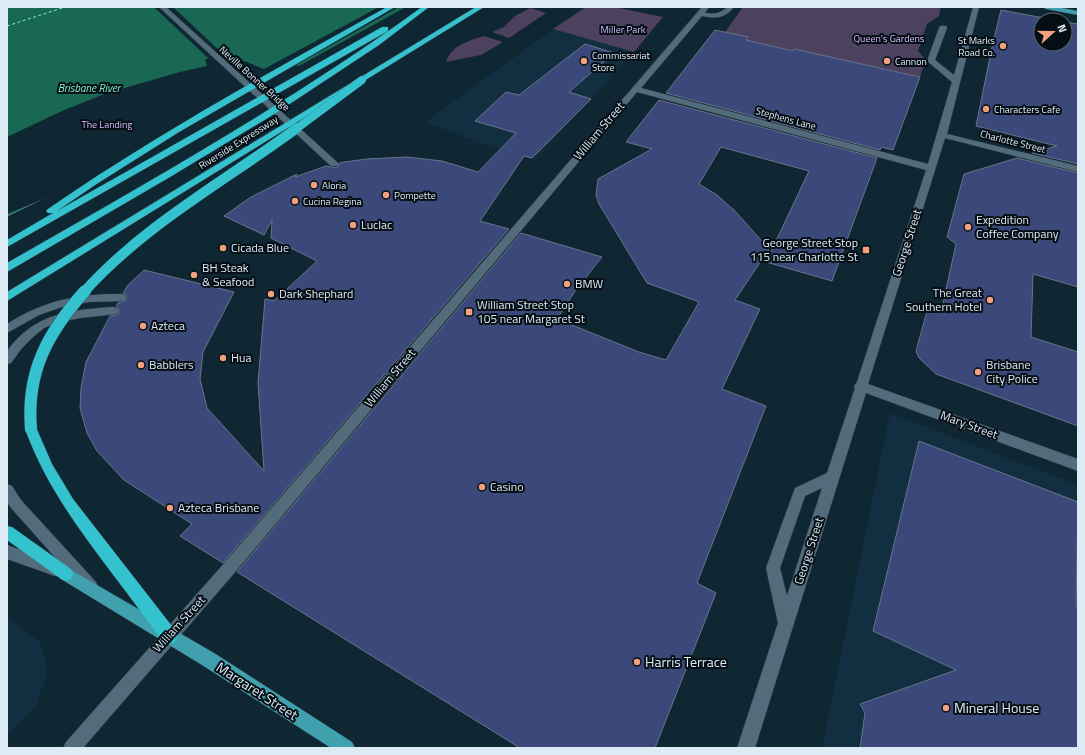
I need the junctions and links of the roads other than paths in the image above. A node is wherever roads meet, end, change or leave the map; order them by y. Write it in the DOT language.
graph roads {
  1 [pos="162,7"];
  2 [pos="392,7"];
  3 [pos="425,7"];
  4 [pos="481,7"];
  5 [pos="731,7"];
  6 [pos="976,7"];
  7 [pos="1046,7"];
  8 [pos="703,10"];
  9 [pos="1078,13"];
  10 [pos="943,28"];
  11 [pos="362,80"];
  12 [pos="956,81"];
  13 [pos="635,89"];
  14 [pos="942,135"];
  15 [pos="334,164"];
  16 [pos="931,168"];
  17 [pos="1078,169"];
  18 [pos="7,242"];
  19 [pos="7,268"];
  20 [pos="7,297"];
  21 [pos="121,298"];
  22 [pos="113,311"];
  23 [pos="7,329"];
  24 [pos="7,360"];
  25 [pos="860,386"];
  26 [pos="1078,465"];
  27 [pos="832,478"];
  28 [pos="7,490"];
  29 [pos="7,532"];
  30 [pos="7,552"];
  31 [pos="66,574"];
  32 [pos="92,588"];
  33 [pos="786,624"];
  34 [pos="169,636"];
  35 [pos="72,748"];
  36 [pos="346,748"];
  37 [pos="746,748"];
  1 -- 15 [label="street, Neville Bonner Bridge"];
  2 -- 18 [label="highway"];
  3 -- 18 [label="highway"];
  3 -- 19 [label="highway"];
  4 -- 11 [label="highway, Riverside Expressway"];
  5 -- 8 [label="street"];
  6 -- 12 [label="street, George Street"];
  7 -- 9 [label="main road"];
  8 -- 13 [label="street, William Street"];
  10 -- 12 [label="street"];
  11 -- 20 [label="highway, Riverside Expressway, bridge"];
  11 -- 34 [label="highway, bridge"];
  12 -- 14 [label="street, George Street"];
  13 -- 16 [label="street, Stephens Lane"];
  13 -- 34 [label="street, William Street"];
  14 -- 16 [label="street, George Street"];
  14 -- 17 [label="street, Charlotte Street"];
  16 -- 25 [label="street, George Street"];
  21 -- 23 [label="street"];
  22 -- 24 [label="street"];
  25 -- 26 [label="street, Mary Street"];
  25 -- 27 [label="street, George Street"];
  27 -- 33 [label="street, George Street"];
  27 -- 33 [label="street, George Street"];
  28 -- 32 [label="street"];
  29 -- 31 [label="highway"];
  30 -- 31 [label="street"];
  31 -- 32 [label="main road, Margaret Street"];
  32 -- 34 [label="main road, Margaret Street"];
  33 -- 37 [label="street, George Street"];
  34 -- 35 [label="street, William Street"];
  34 -- 36 [label="main road, Margaret Street"];
}
